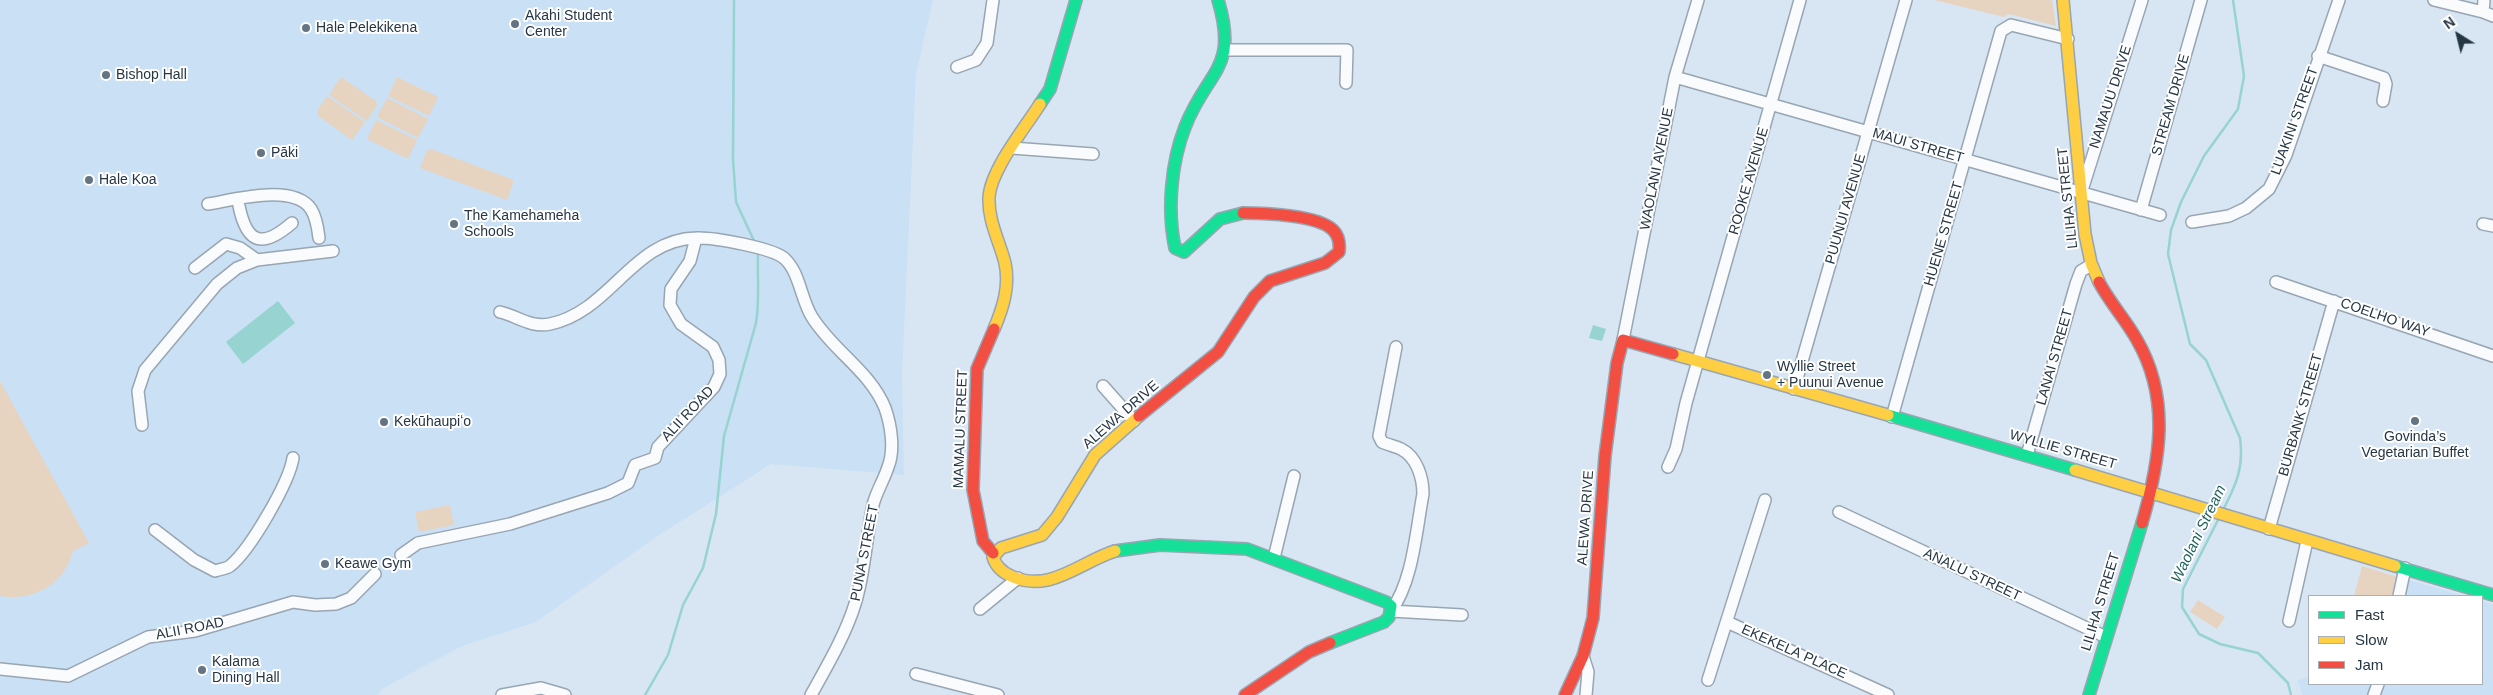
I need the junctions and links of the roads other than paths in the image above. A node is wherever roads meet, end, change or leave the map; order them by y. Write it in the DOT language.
graph roads {
  1 [pos="993,0"];
  2 [pos="1076,0"];
  3 [pos="1218,0"];
  4 [pos="1698,0"];
  5 [pos="1800,0"];
  6 [pos="1906,0"];
  7 [pos="2063,0"];
  8 [pos="2142,0"];
  9 [pos="2200,0"];
  10 [pos="2339,0"];
  11 [pos="2434,0"];
  12 [pos="2484,0"];
  13 [pos="2488,14"];
  14 [pos="2068,39"];
  15 [pos="1225,50"];
  16 [pos="2318,56"];
  17 [pos="957,67"];
  18 [pos="1676,77"];
  19 [pos="1346,83"];
  20 [pos="2384,102"];
  21 [pos="1770,105"];
  22 [pos="1869,132"];
  23 [pos="1012,148"];
  24 [pos="1093,154"];
  25 [pos="1965,160"];
  26 [pos="2081,193"];
  27 [pos="208,204"];
  28 [pos="240,206"];
  29 [pos="2141,210"];
  30 [pos="2160,215"];
  31 [pos="292,222"];
  32 [pos="2192,222"];
  33 [pos="319,238"];
  34 [pos="696,238"];
  35 [pos="333,251"];
  36 [pos="257,260"];
  37 [pos="2091,265"];
  38 [pos="195,268"];
  39 [pos="2276,282"];
  40 [pos="2334,301"];
  41 [pos="500,312"];
  42 [pos="1623,340"];
  43 [pos="1396,347"];
  44 [pos="2493,356"];
  45 [pos="1698,362"];
  46 [pos="1103,386"];
  47 [pos="1794,389"];
  48 [pos="1892,417"];
  49 [pos="1134,421"];
  50 [pos="142,426"];
  51 [pos="2027,455"];
  52 [pos="293,458"];
  53 [pos="1668,467"];
  54 [pos="1294,476"];
  55 [pos="2151,492"];
  56 [pos="1765,500"];
  57 [pos="1838,512"];
  58 [pos="2269,529"];
  59 [pos="155,530"];
  60 [pos="2307,541"];
  61 [pos="994,553"];
  62 [pos="401,555"];
  63 [pos="1274,558"];
  64 [pos="2405,568"];
  65 [pos="375,574"];
  66 [pos="1018,578"];
  67 [pos="2399,595"];
  68 [pos="2493,595"];
  69 [pos="980,609"];
  70 [pos="1391,611"];
  71 [pos="1462,615"];
  72 [pos="2289,621"];
  73 [pos="1727,622"];
  74 [pos="2106,637"];
  75 [pos="1583,656"];
  76 [pos="0,669"];
  77 [pos="916,674"];
  78 [pos="1708,680"];
  79 [pos="502,695"];
  80 [pos="565,695"];
  81 [pos="811,695"];
  82 [pos="998,695"];
  83 [pos="1245,695"];
  84 [pos="1565,695"];
  85 [pos="1586,695"];
  86 [pos="1888,695"];
  87 [pos="2088,695"];
  1 -- 17 [label="street"];
  2 -- 23 [label="street, MAMALU STREET"];
  3 -- 15 [label="street, ALEWA DRIVE"];
  4 -- 18 [label="street, WAOLANI AVENUE"];
  5 -- 21 [label="street, ROOKE AVENUE"];
  6 -- 22 [label="street, PUUNUI AVENUE"];
  7 -- 14 [label="street, LILIHA STREET"];
  8 -- 26 [label="street, NAMAUU DRIVE"];
  9 -- 29 [label="street, STREAM DRIVE"];
  10 -- 16 [label="street, LUAKINI STREET"];
  11 -- 13 [label="street"];
  12 -- 13 [label="street"];
  14 -- 25 [label="street, HUENE STREET"];
  14 -- 26 [label="street, LILIHA STREET"];
  15 -- 19 [label="street"];
  15 -- 49 [label="street, ALEWA DRIVE"];
  16 -- 20 [label="street"];
  16 -- 32 [label="street, LUAKINI STREET"];
  18 -- 21 [label="street, MAUI STREET"];
  18 -- 42 [label="street, WAOLANI AVENUE"];
  21 -- 22 [label="street, MAUI STREET"];
  21 -- 45 [label="street, ROOKE AVENUE"];
  22 -- 25 [label="street, MAUI STREET"];
  22 -- 47 [label="street, PUUNUI AVENUE"];
  23 -- 24 [label="street"];
  23 -- 61 [label="street, MAMALU STREET"];
  25 -- 26 [label="street, MAUI STREET"];
  25 -- 48 [label="street, HUENE STREET"];
  26 -- 29 [label="street, MAUI STREET"];
  26 -- 37 [label="street, LILIHA STREET"];
  27 -- 33 [label="street"];
  28 -- 31 [label="street"];
  29 -- 30 [label="street, MAUI STREET"];
  34 -- 41 [label="street, PUNA STREET"];
  34 -- 62 [label="street, ALII ROAD"];
  34 -- 81 [label="street, PUNA STREET"];
  35 -- 36 [label="street"];
  36 -- 38 [label="street"];
  36 -- 50 [label="street"];
  37 -- 51 [label="street, LANAI STREET"];
  37 -- 55 [label="street, LILIHA STREET"];
  39 -- 40 [label="street, COELHO WAY"];
  40 -- 44 [label="street, COELHO WAY"];
  40 -- 58 [label="street, BURBANK STREET"];
  42 -- 45 [label="street, WYLLIE STREET"];
  42 -- 75 [label="street, ALEWA DRIVE"];
  43 -- 70 [label="street"];
  45 -- 47 [label="street, WYLLIE STREET"];
  45 -- 53 [label="street, ROOKE AVENUE"];
  46 -- 49 [label="street"];
  47 -- 48 [label="street, WYLLIE STREET"];
  48 -- 51 [label="street, WYLLIE STREET"];
  49 -- 61 [label="street, ALEWA DRIVE"];
  51 -- 55 [label="street, WYLLIE STREET"];
  52 -- 59 [label="street"];
  54 -- 63 [label="street"];
  55 -- 58 [label="street, WYLLIE STREET"];
  55 -- 74 [label="street, LILIHA STREET"];
  56 -- 73 [label="street, EKEKELA PLACE"];
  57 -- 74 [label="street, ANALU STREET"];
  58 -- 60 [label="street, WYLLIE STREET"];
  60 -- 64 [label="street, WYLLIE STREET"];
  60 -- 72 [label="street"];
  61 -- 66 [label="street"];
  63 -- 66 [label="street"];
  63 -- 70 [label="street"];
  64 -- 67 [label="street"];
  64 -- 68 [label="street, WYLLIE STREET"];
  65 -- 76 [label="street, ALII ROAD"];
  66 -- 69 [label="street"];
  70 -- 71 [label="street"];
  70 -- 83 [label="street"];
  73 -- 78 [label="street, EKEKELA PLACE"];
  73 -- 86 [label="street, EKEKELA PLACE"];
  74 -- 87 [label="street, LILIHA STREET"];
  75 -- 84 [label="street, ALEWA DRIVE"];
  75 -- 85 [label="street"];
  77 -- 82 [label="street"];
  79 -- 80 [label="street"];
}
